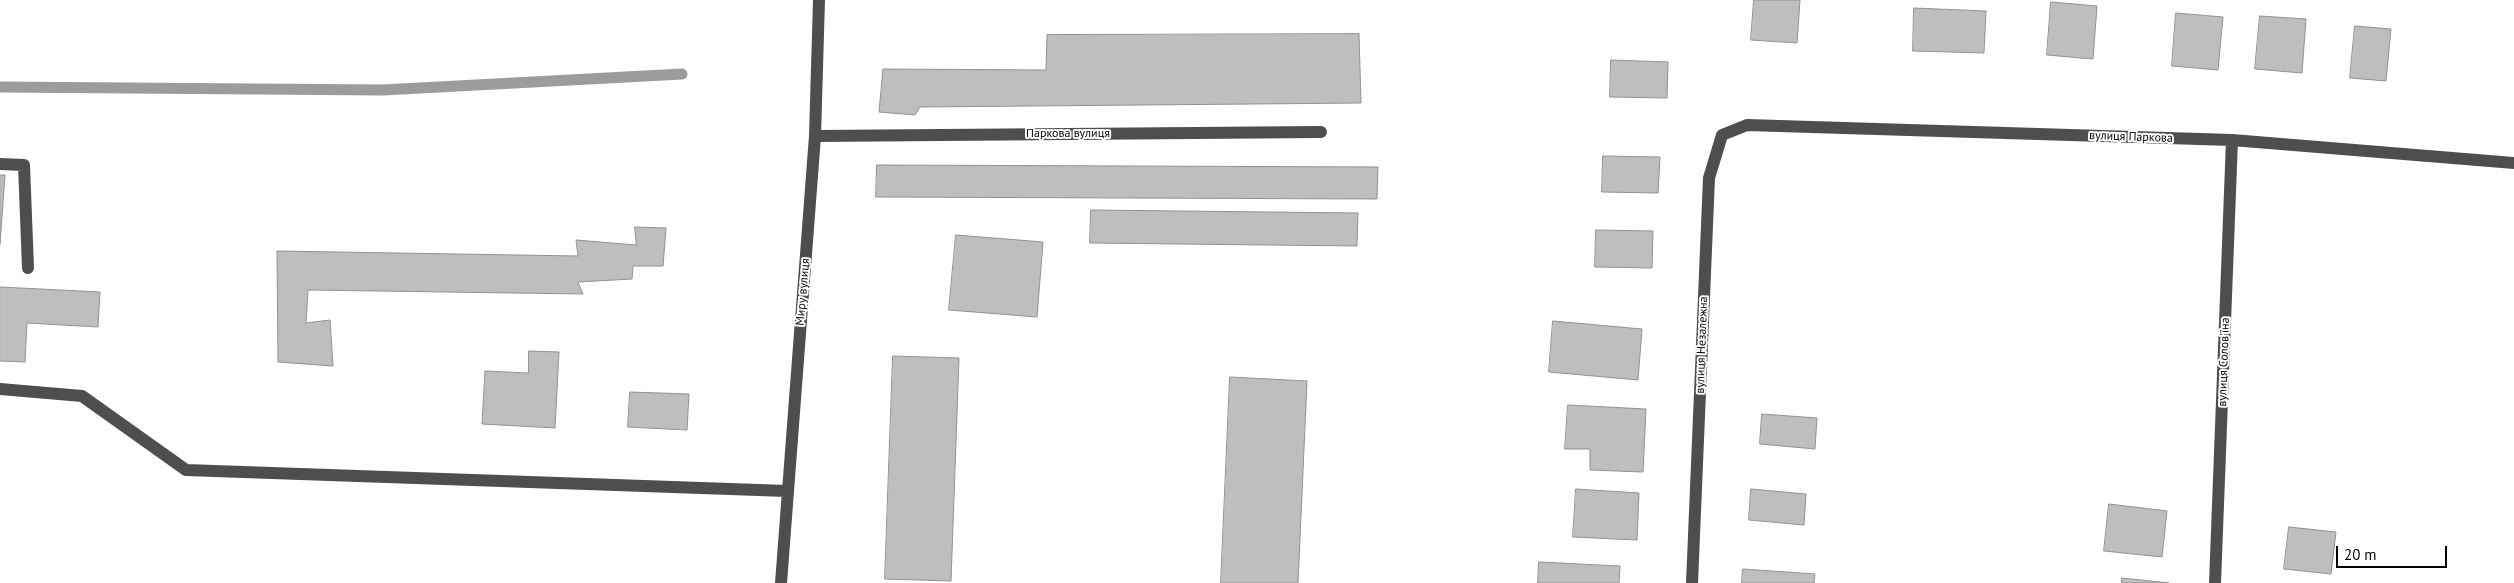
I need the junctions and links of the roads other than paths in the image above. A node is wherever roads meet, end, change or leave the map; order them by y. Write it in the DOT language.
graph roads {
  1 [pos="819,0"];
  2 [pos="1747,125"];
  3 [pos="1321,132"];
  4 [pos="815,136"];
  5 [pos="2232,140"];
  6 [pos="2514,163"];
  7 [pos="0,164"];
  8 [pos="28,268"];
  9 [pos="0,389"];
  10 [pos="787,491"];
  11 [pos="781,583"];
  12 [pos="1692,583"];
  13 [pos="2215,583"];
  1 -- 4 [label="street, Миру вулиця"];
  2 -- 5 [label="street, вулиця Паркова"];
  2 -- 12 [label="street, вулиця Незалежна"];
  3 -- 4 [label="street, Паркова вулиця"];
  4 -- 10 [label="street, Миру вулиця"];
  5 -- 6 [label="street, вулиця Паркова"];
  5 -- 13 [label="street, вулиця Солов'їна"];
  7 -- 8 [label="street"];
  9 -- 10 [label="street"];
  10 -- 11 [label="street, Миру вулиця"];
}
